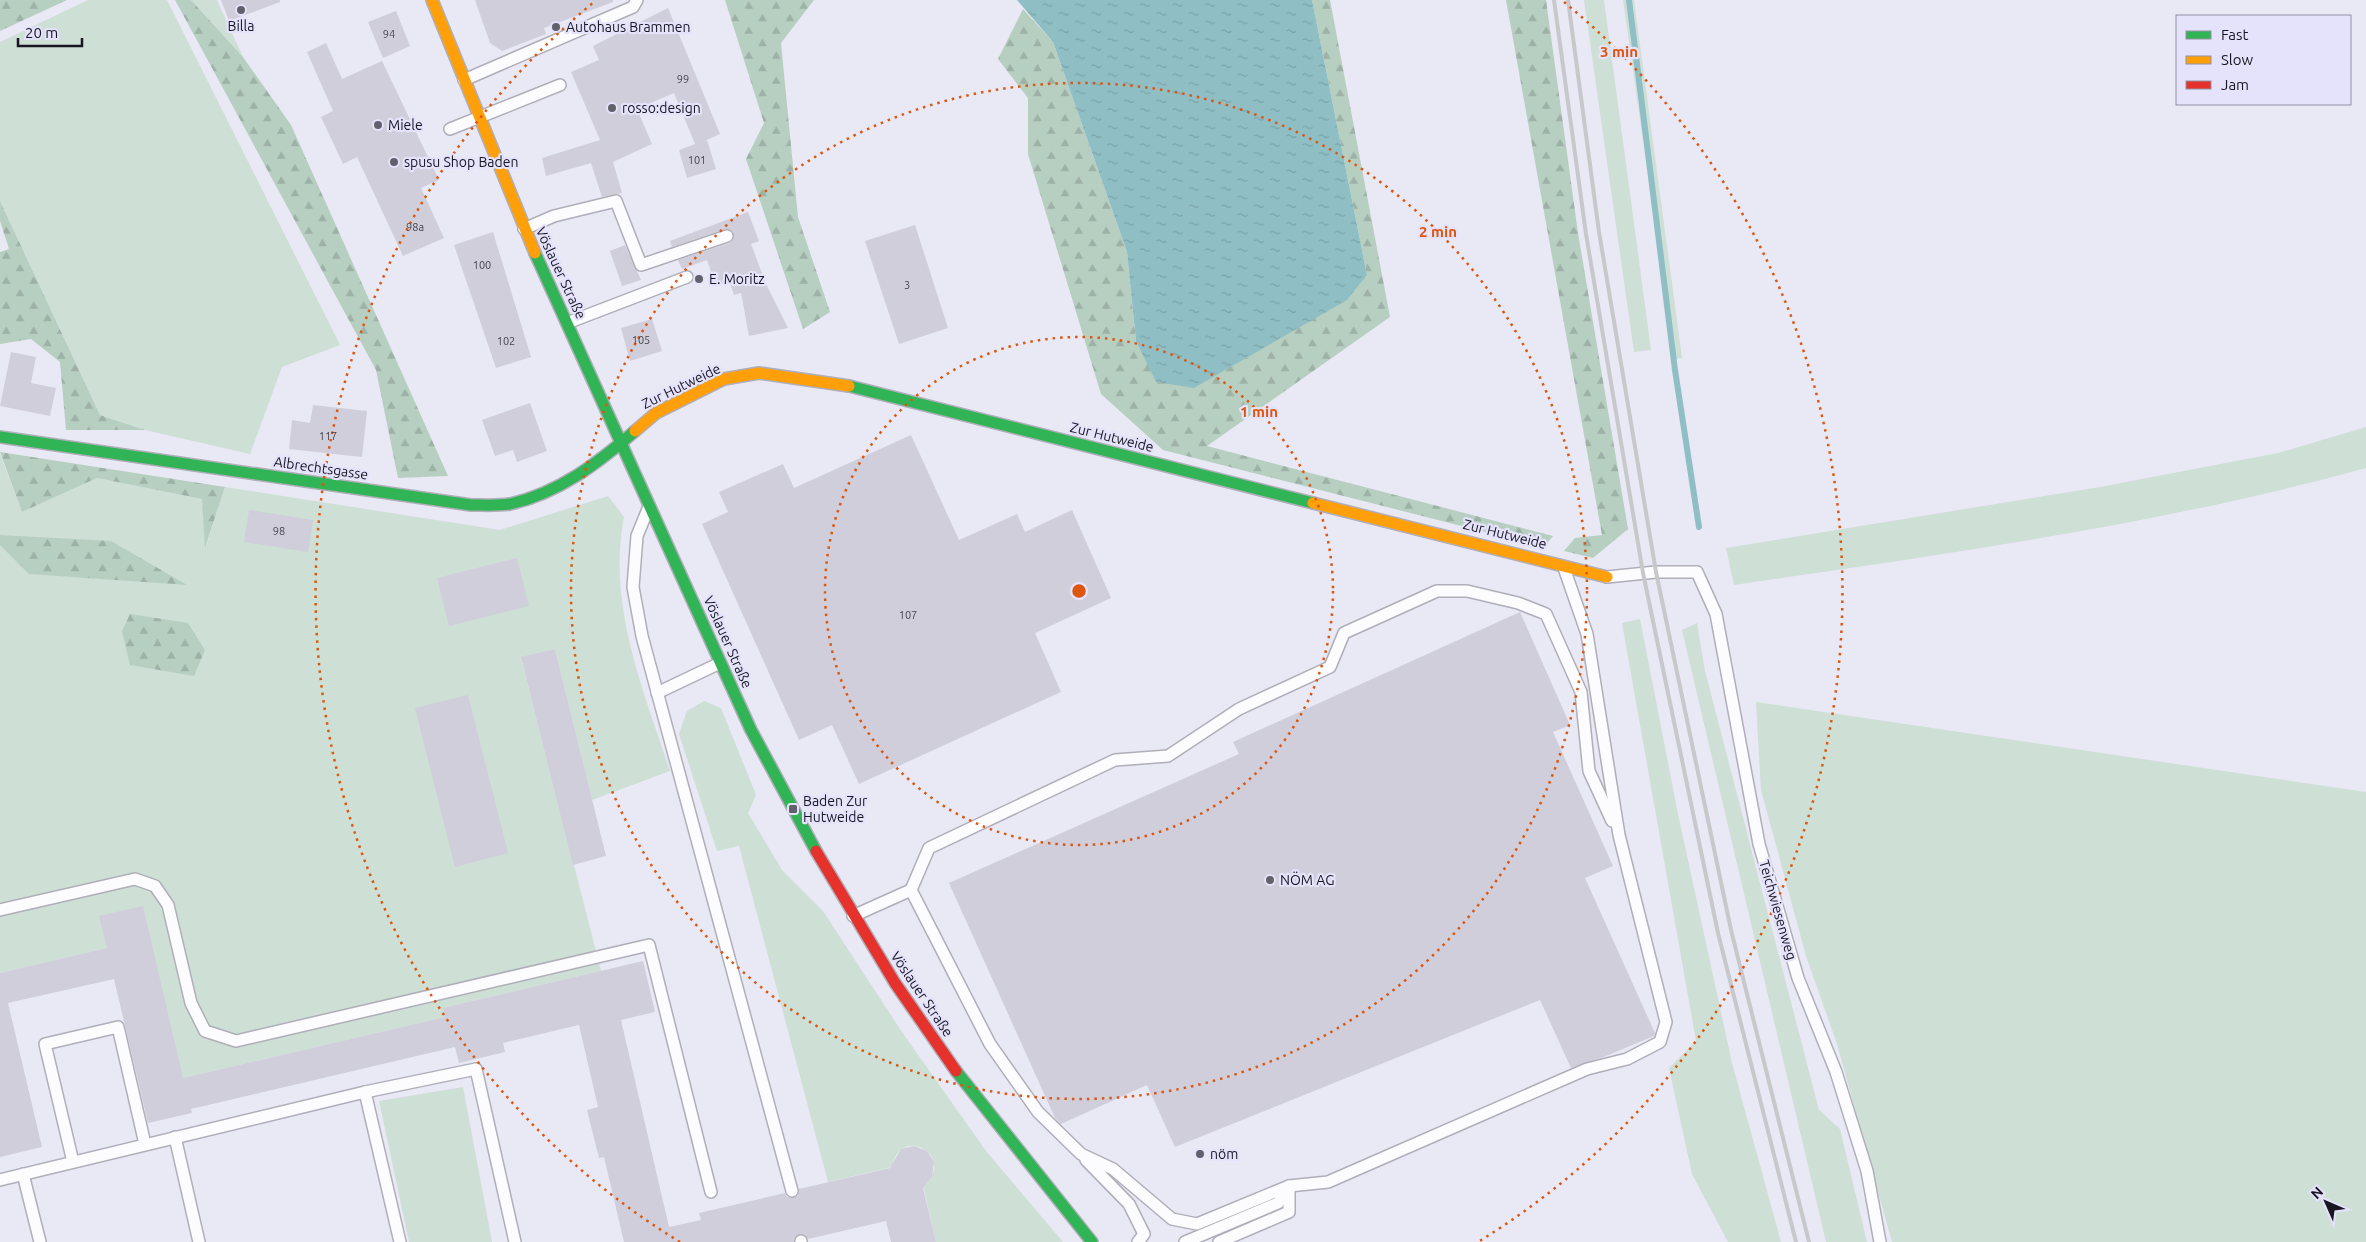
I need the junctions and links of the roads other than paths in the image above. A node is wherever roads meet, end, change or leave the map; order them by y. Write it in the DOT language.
graph roads {
  1 [pos="432,0"];
  2 [pos="637,0"];
  3 [pos="464,80"];
  4 [pos="560,85"];
  5 [pos="478,117"];
  6 [pos="450,129"];
  7 [pos="524,229"];
  8 [pos="728,236"];
  9 [pos="686,277"];
  10 [pos="567,323"];
  11 [pos="0,437"];
  12 [pos="622,442"];
  13 [pos="649,505"];
  14 [pos="1563,564"];
  15 [pos="1608,577"];
  16 [pos="721,662"];
  17 [pos="657,693"];
  18 [pos="1619,835"];
  19 [pos="911,890"];
  20 [pos="0,910"];
  21 [pos="853,916"];
  22 [pos="365,1092"];
  23 [pos="175,1137"];
  24 [pos="145,1144"];
  25 [pos="1081,1154"];
  26 [pos="73,1162"];
  27 [pos="23,1174"];
  28 [pos="0,1180"];
  29 [pos="1289,1186"];
  30 [pos="792,1191"];
  31 [pos="711,1192"];
  32 [pos="40,1242"];
  33 [pos="199,1242"];
  34 [pos="400,1242"];
  35 [pos="514,1242"];
  36 [pos="1092,1242"];
  37 [pos="1138,1242"];
  38 [pos="1185,1242"];
  39 [pos="1219,1242"];
  40 [pos="1880,1242"];
  1 -- 3 [label="street, Vöslauer Straße"];
  2 -- 3 [label="lane"];
  3 -- 5 [label="street, Vöslauer Straße"];
  4 -- 5 [label="lane"];
  5 -- 6 [label="lane"];
  5 -- 7 [label="street, Vöslauer Straße"];
  7 -- 8 [label="lane"];
  7 -- 10 [label="street, Vöslauer Straße"];
  9 -- 10 [label="lane"];
  10 -- 12 [label="street, Vöslauer Straße"];
  11 -- 12 [label="street, Albrechtsgasse"];
  12 -- 13 [label="street, Vöslauer Straße"];
  12 -- 14 [label="street, Zur Hutweide"];
  13 -- 16 [label="street, Vöslauer Straße"];
  13 -- 17 [label="lane"];
  14 -- 15 [label="street, Zur Hutweide"];
  14 -- 18 [label="lane"];
  15 -- 40 [label="lane, Teichwiesenweg"];
  16 -- 17 [label="lane"];
  16 -- 21 [label="street, Vöslauer Straße"];
  17 -- 30 [label="lane"];
  18 -- 19 [label="lane"];
  18 -- 29 [label="lane"];
  19 -- 21 [label="lane"];
  19 -- 25 [label="lane"];
  20 -- 31 [label="lane"];
  21 -- 36 [label="street, Vöslauer Straße"];
  22 -- 23 [label="lane"];
  22 -- 34 [label="lane"];
  22 -- 35 [label="lane"];
  23 -- 24 [label="lane"];
  23 -- 33 [label="lane"];
  24 -- 26 [label="lane"];
  24 -- 26 [label="lane"];
  25 -- 29 [label="lane"];
  25 -- 37 [label="lane"];
  26 -- 27 [label="lane"];
  27 -- 28 [label="lane"];
  27 -- 32 [label="lane"];
  29 -- 38 [label="lane"];
  29 -- 39 [label="lane"];
}
